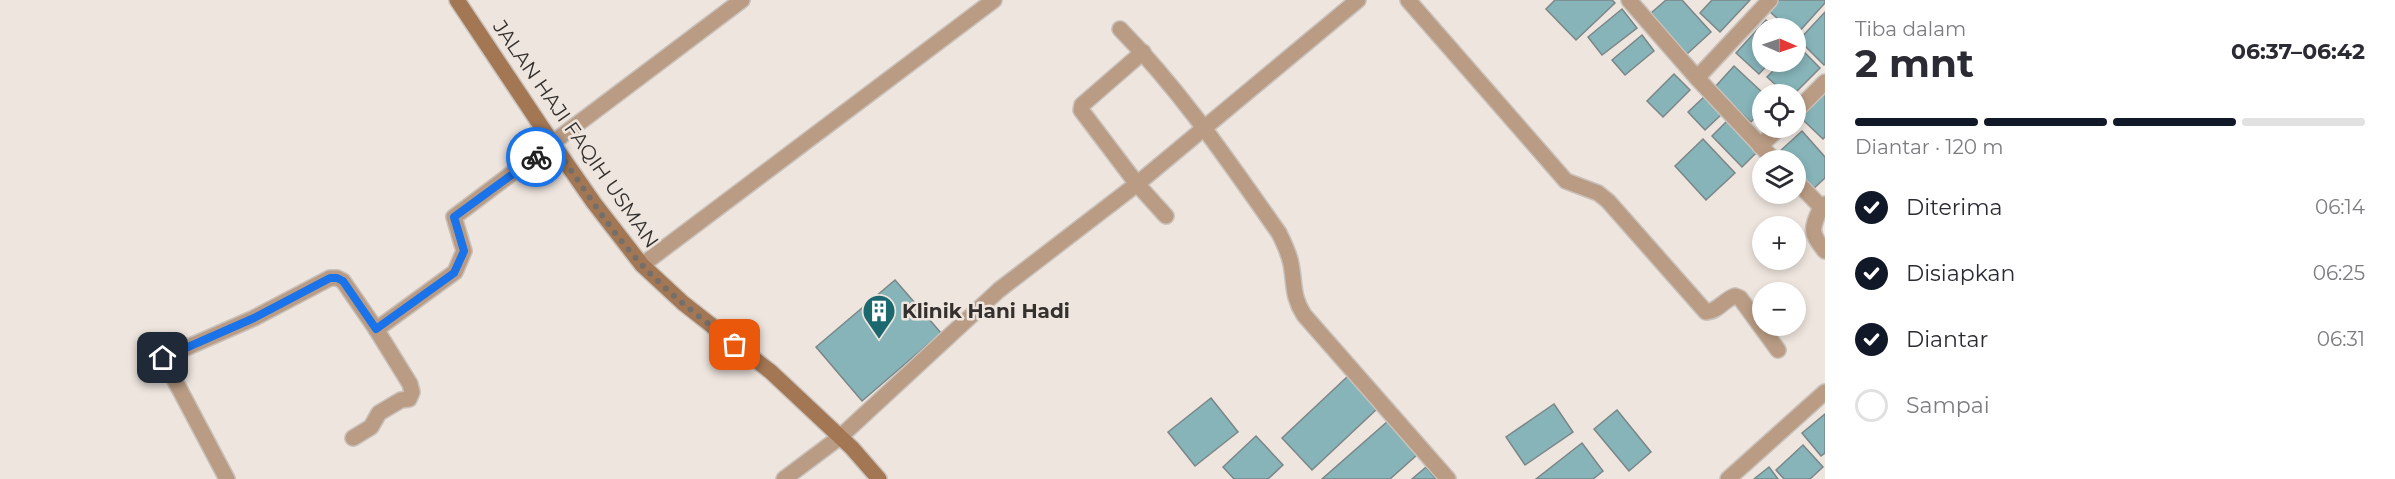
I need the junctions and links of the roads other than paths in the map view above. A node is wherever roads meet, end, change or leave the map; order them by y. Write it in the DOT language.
graph roads {
  1 [pos="457,0"];
  2 [pos="742,0"];
  3 [pos="994,0"];
  4 [pos="1358,0"];
  5 [pos="1408,0"];
  6 [pos="1629,0"];
  7 [pos="1770,0"];
  8 [pos="1120,29"];
  9 [pos="1143,52"];
  10 [pos="1696,78"];
  11 [pos="1825,82"];
  12 [pos="1806,101"];
  13 [pos="1205,128"];
  14 [pos="1768,138"];
  15 [pos="553,144"];
  16 [pos="1760,146"];
  17 [pos="1764,150"];
  18 [pos="1137,184"];
  19 [pos="1806,190"];
  20 [pos="1823,205"];
  21 [pos="1166,216"];
  22 [pos="1825,251"];
  23 [pos="645,268"];
  24 [pos="376,329"];
  25 [pos="1778,351"];
  26 [pos="1825,392"];
  27 [pos="840,437"];
  28 [pos="353,438"];
  29 [pos="227,479"];
  30 [pos="784,479"];
  31 [pos="879,479"];
  32 [pos="1448,479"];
  33 [pos="1728,479"];
  1 -- 15 [label="street, JALAN HAJI FAQIH USMAN"];
  2 -- 15 [label="street"];
  3 -- 23 [label="street"];
  4 -- 13 [label="street"];
  5 -- 25 [label="street"];
  6 -- 10 [label="street"];
  7 -- 10 [label="street"];
  8 -- 9 [label="street"];
  9 -- 13 [label="street"];
  9 -- 18 [label="street"];
  10 -- 16 [label="street"];
  11 -- 12 [label="street"];
  13 -- 18 [label="street"];
  13 -- 32 [label="street"];
  14 -- 16 [label="street"];
  15 -- 23 [label="street, JALAN HAJI FAQIH USMAN"];
  15 -- 24 [label="street"];
  16 -- 17 [label="street"];
  18 -- 21 [label="street"];
  18 -- 27 [label="street"];
  19 -- 20 [label="street"];
  20 -- 22 [label="street"];
  23 -- 27 [label="street, JALAN HAJI FAQIH USMAN"];
  24 -- 28 [label="street"];
  24 -- 29 [label="street"];
  26 -- 33 [label="street"];
  27 -- 30 [label="street"];
  27 -- 31 [label="street, JALAN HAJI FAQIH USMAN"];
}
